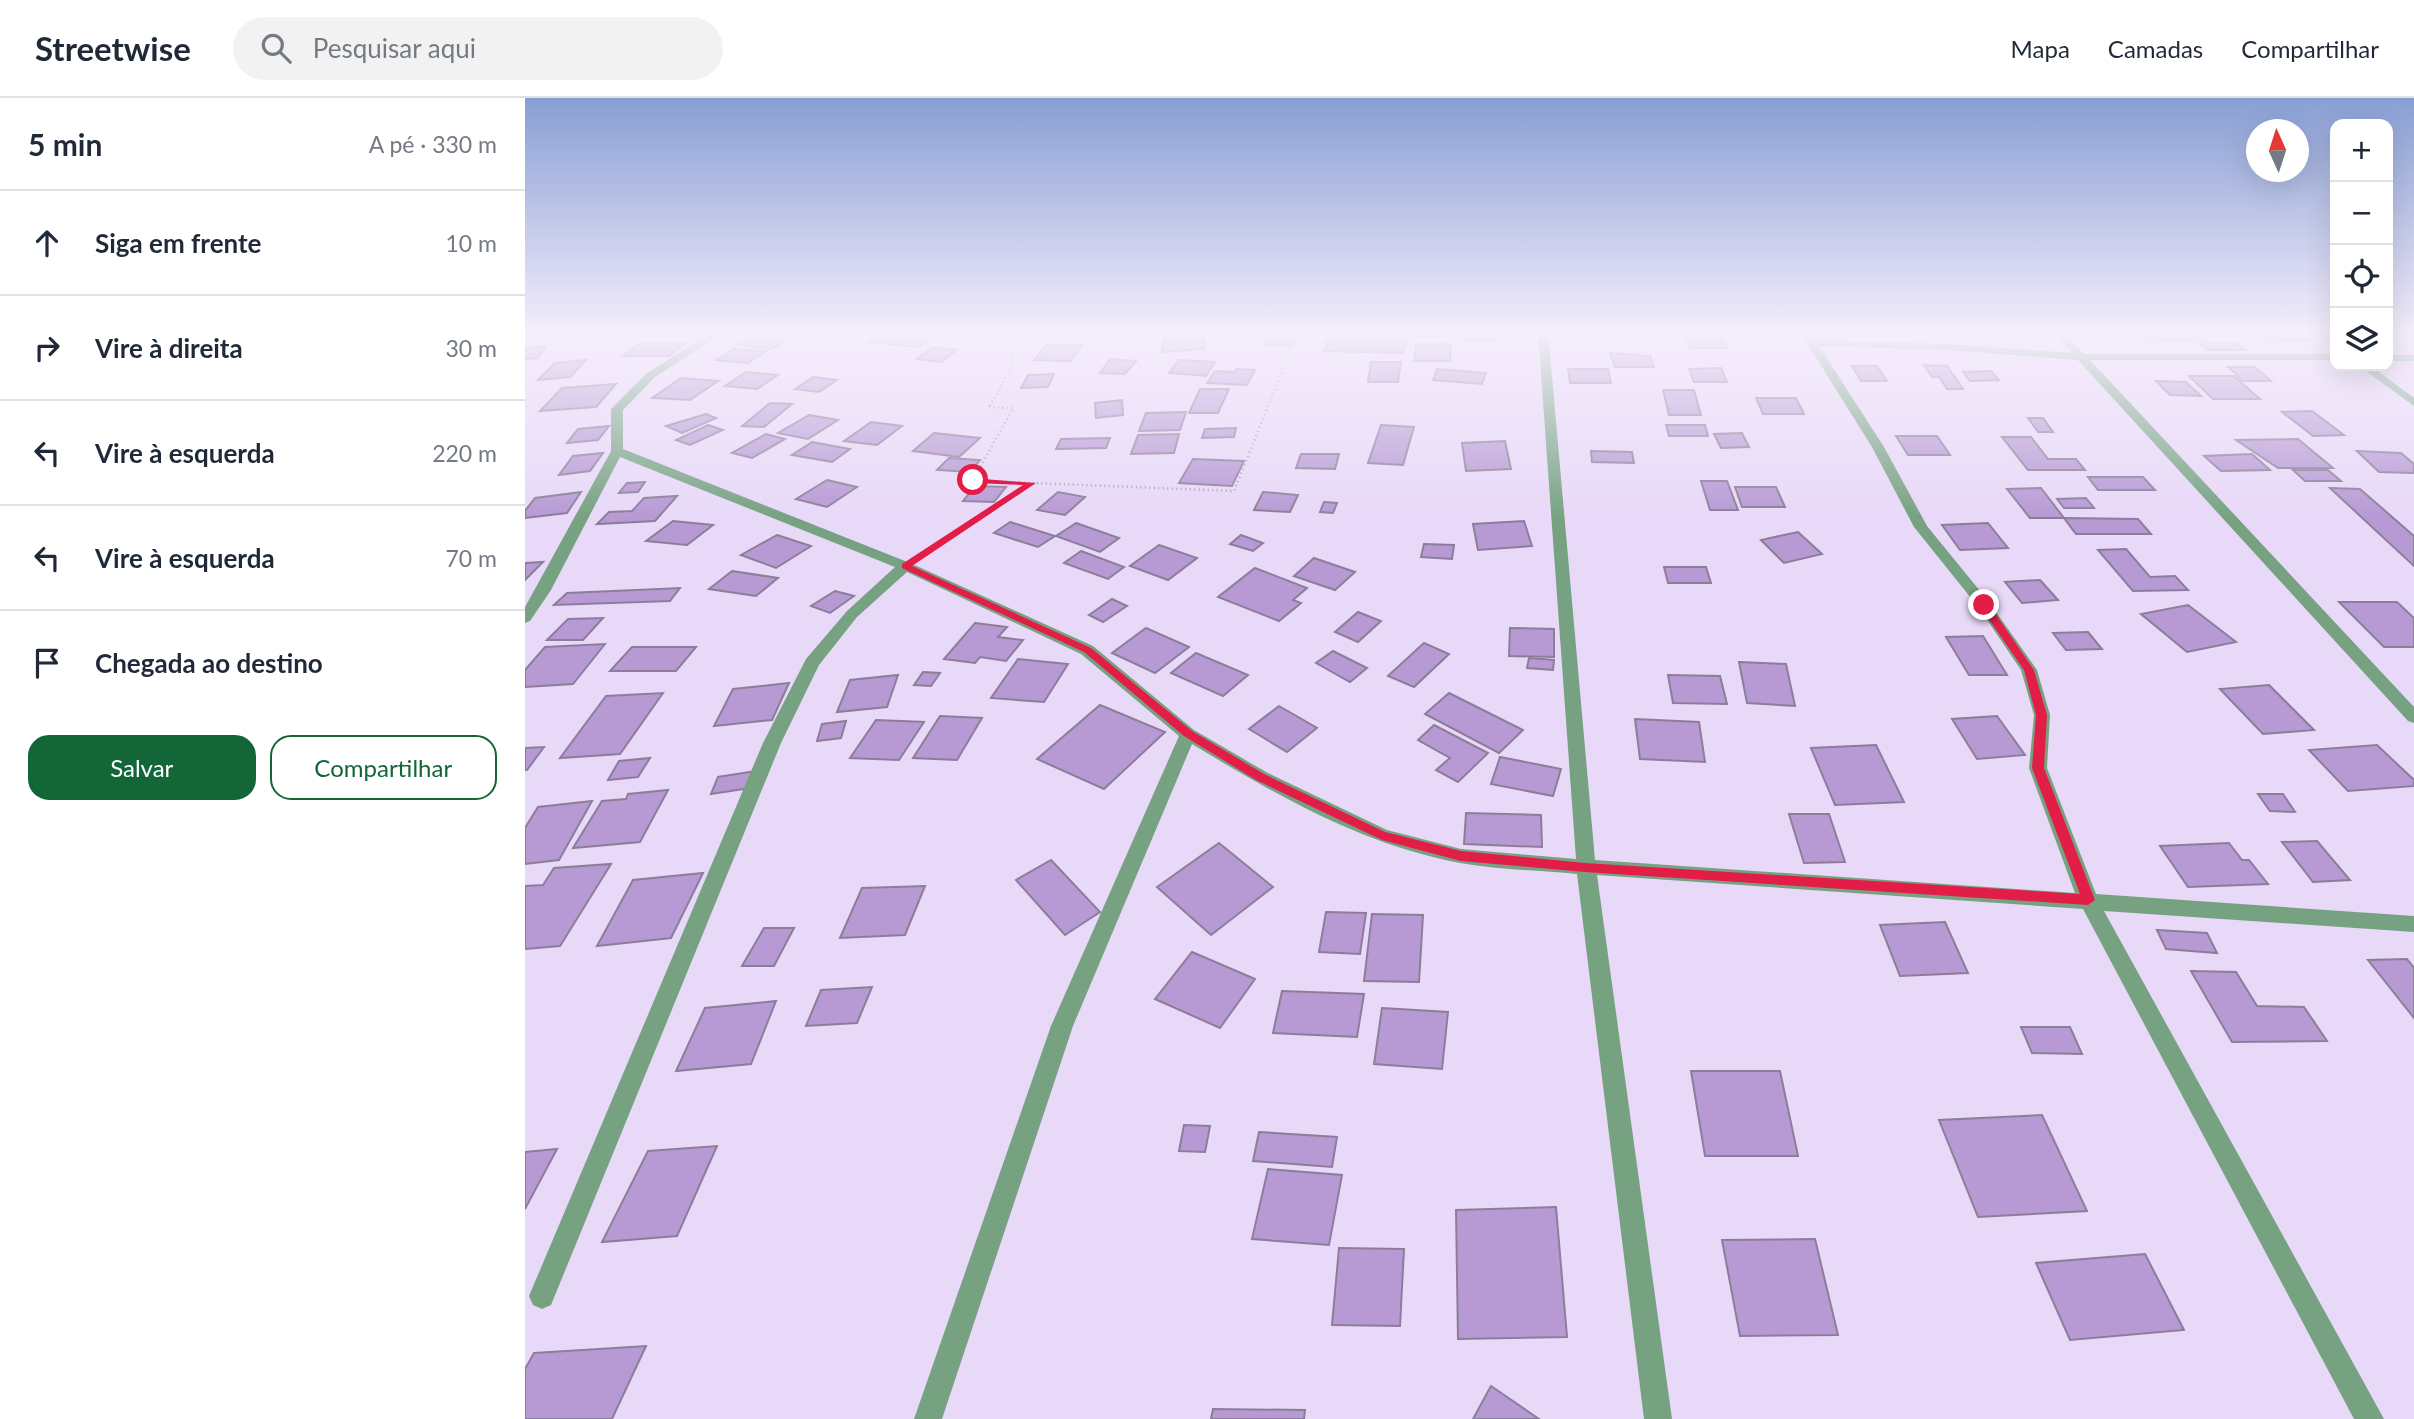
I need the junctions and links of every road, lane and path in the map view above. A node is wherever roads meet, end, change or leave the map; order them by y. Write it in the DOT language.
graph roads {
  1 [pos="632,394"];
  2 [pos="996,394"];
  3 [pos="1273,394"];
  4 [pos="1548,394"];
  5 [pos="1844,394"];
  6 [pos="2114,394"];
  7 [pos="617,451"];
  8 [pos="1032,483"];
  9 [pos="905,566"];
  10 [pos="525,618"];
  11 [pos="2414,717"];
  12 [pos="1188,734"];
  13 [pos="1585,867"];
  14 [pos="2088,900"];
  15 [pos="2414,924"];
  16 [pos="542,1296"];
  17 [pos="928,1419"];
  18 [pos="1658,1419"];
  19 [pos="2370,1419"];
  1 -- 7 [label="street"];
  2 -- 8 [label="path"];
  3 -- 8 [label="path"];
  4 -- 13 [label="street"];
  5 -- 14 [label="street"];
  6 -- 11 [label="street"];
  7 -- 9 [label="street"];
  7 -- 10 [label="street"];
  8 -- 9 [label="path"];
  9 -- 12 [label="street"];
  9 -- 16 [label="street"];
  12 -- 13 [label="street"];
  12 -- 17 [label="street"];
  13 -- 14 [label="street"];
  13 -- 18 [label="street"];
  14 -- 15 [label="street"];
  14 -- 19 [label="street"];
}
